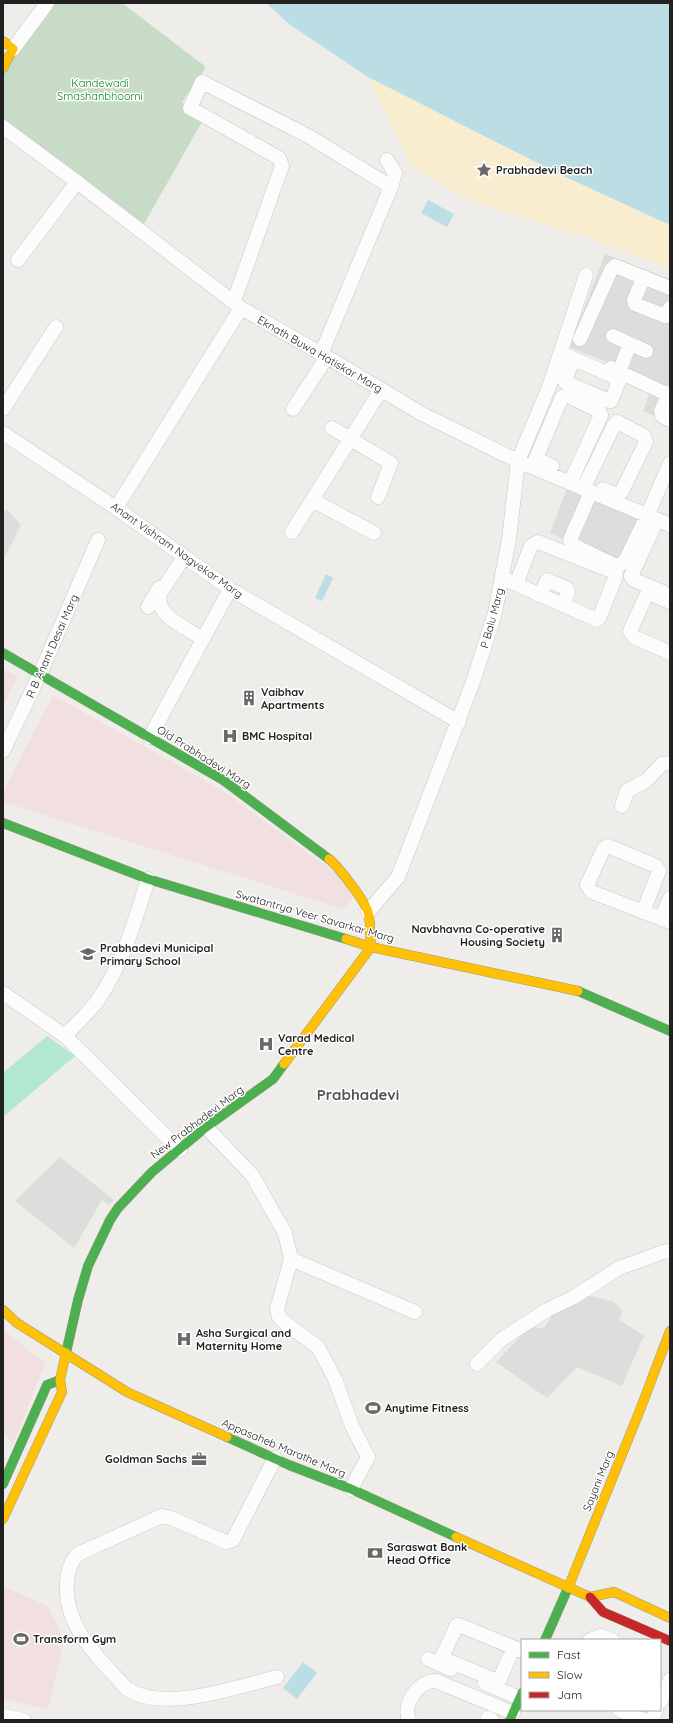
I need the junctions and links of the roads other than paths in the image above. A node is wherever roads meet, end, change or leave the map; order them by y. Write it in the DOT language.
graph roads {
  1 [pos="47,3"];
  2 [pos="8,45"];
  3 [pos="3,68"];
  4 [pos="3,127"];
  5 [pos="387,160"];
  6 [pos="77,182"];
  7 [pos="391,187"];
  8 [pos="18,260"];
  9 [pos="586,275"];
  10 [pos="644,277"];
  11 [pos="670,288"];
  12 [pos="238,305"];
  13 [pos="670,308"];
  14 [pos="56,327"];
  15 [pos="613,336"];
  16 [pos="580,339"];
  17 [pos="630,344"];
  18 [pos="646,352"];
  19 [pos="566,353"];
  20 [pos="324,355"];
  21 [pos="619,372"];
  22 [pos="381,390"];
  23 [pos="669,394"];
  24 [pos="3,409"];
  25 [pos="293,409"];
  26 [pos="670,420"];
  27 [pos="332,428"];
  28 [pos="3,433"];
  29 [pos="351,438"];
  30 [pos="518,461"];
  31 [pos="670,463"];
  32 [pos="581,484"];
  33 [pos="378,498"];
  34 [pos="312,500"];
  35 [pos="116,508"];
  36 [pos="656,515"];
  37 [pos="670,525"];
  38 [pos="292,532"];
  39 [pos="374,534"];
  40 [pos="98,540"];
  41 [pos="182,555"];
  42 [pos="502,578"];
  43 [pos="516,584"];
  44 [pos="230,589"];
  45 [pos="670,595"];
  46 [pos="670,602"];
  47 [pos="148,607"];
  48 [pos="203,639"];
  49 [pos="3,653"];
  50 [pos="670,653"];
  51 [pos="40,674"];
  52 [pos="459,722"];
  53 [pos="150,737"];
  54 [pos="3,751"];
  55 [pos="670,764"];
  56 [pos="622,806"];
  57 [pos="3,823"];
  58 [pos="148,879"];
  59 [pos="670,898"];
  60 [pos="368,912"];
  61 [pos="643,912"];
  62 [pos="666,920"];
  63 [pos="371,947"];
  64 [pos="3,993"];
  65 [pos="670,1031"];
  66 [pos="65,1036"];
  67 [pos="206,1127"];
  68 [pos="180,1150"];
  69 [pos="670,1252"];
  70 [pos="291,1259"];
  71 [pos="3,1310"];
  72 [pos="415,1312"];
  73 [pos="670,1331"];
  74 [pos="65,1353"];
  75 [pos="477,1364"];
  76 [pos="60,1380"];
  77 [pos="275,1458"];
  78 [pos="3,1484"];
  79 [pos="351,1489"];
  80 [pos="3,1519"];
  81 [pos="568,1588"];
  82 [pos="590,1597"];
  83 [pos="670,1618"];
  84 [pos="545,1639"];
  85 [pos="592,1639"];
  86 [pos="609,1639"];
  87 [pos="656,1639"];
  88 [pos="517,1649"];
  89 [pos="428,1659"];
  90 [pos="277,1677"];
  91 [pos="670,1680"];
  92 [pos="521,1695"];
  93 [pos="661,1700"];
  94 [pos="625,1715"];
  95 [pos="3,1716"];
  96 [pos="511,1716"];
  97 [pos="24,1720"];
  98 [pos="409,1720"];
  99 [pos="644,1720"];
  1 -- 2 [label="street"];
  2 -- 3 [label="main road"];
  4 -- 6 [label="street, Eknath Buwa Hatiskar Marg"];
  5 -- 7 [label="street"];
  6 -- 8 [label="street"];
  6 -- 12 [label="street, Eknath Buwa Hatiskar Marg"];
  7 -- 12 [label="street"];
  7 -- 20 [label="street"];
  9 -- 19 [label="street, P Balu Marg"];
  10 -- 11 [label="street"];
  10 -- 13 [label="street"];
  10 -- 16 [label="street"];
  12 -- 20 [label="street, Eknath Buwa Hatiskar Marg"];
  12 -- 35 [label="street"];
  14 -- 24 [label="street"];
  15 -- 17 [label="street"];
  17 -- 18 [label="street"];
  17 -- 21 [label="street"];
  19 -- 21 [label="street"];
  19 -- 30 [label="street, P Balu Marg"];
  20 -- 22 [label="street, Eknath Buwa Hatiskar Marg"];
  20 -- 25 [label="street"];
  21 -- 23 [label="street"];
  22 -- 29 [label="street"];
  22 -- 30 [label="street, Eknath Buwa Hatiskar Marg"];
  23 -- 26 [label="street"];
  27 -- 29 [label="street"];
  28 -- 35 [label="street, Anant Vishram Nagvekar Marg"];
  29 -- 33 [label="street"];
  29 -- 34 [label="street"];
  30 -- 32 [label="street, Eknath Buwa Hatiskar Marg"];
  30 -- 42 [label="street, P Balu Marg"];
  31 -- 36 [label="street"];
  32 -- 32 [label="street"];
  32 -- 32 [label="street"];
  32 -- 36 [label="street, Eknath Buwa Hatiskar Marg"];
  32 -- 36 [label="street"];
  34 -- 38 [label="street"];
  34 -- 39 [label="street"];
  35 -- 41 [label="street, Anant Vishram Nagvekar Marg"];
  36 -- 37 [label="street, Eknath Buwa Hatiskar Marg"];
  36 -- 45 [label="street"];
  40 -- 51 [label="street, R B Anant Desai Marg"];
  41 -- 44 [label="street, Anant Vishram Nagvekar Marg"];
  41 -- 47 [label="street"];
  41 -- 48 [label="street"];
  42 -- 43 [label="street"];
  42 -- 52 [label="street, P Balu Marg"];
  43 -- 43 [label="street"];
  44 -- 48 [label="street"];
  44 -- 52 [label="street, Anant Vishram Nagvekar Marg"];
  46 -- 50 [label="street"];
  48 -- 53 [label="street"];
  49 -- 51 [label="main road, Old Prabhadevi Marg"];
  51 -- 53 [label="main road, Old Prabhadevi Marg"];
  51 -- 54 [label="street, R B Anant Desai Marg"];
  52 -- 60 [label="street, P Balu Marg"];
  53 -- 60 [label="main road, Old Prabhadevi Marg"];
  55 -- 56 [label="street"];
  57 -- 58 [label="main road, Swatantrya Veer Savarkar Marg"];
  58 -- 63 [label="main road, Swatantrya Veer Savarkar Marg"];
  58 -- 66 [label="street"];
  59 -- 62 [label="street"];
  60 -- 63 [label="main road"];
  61 -- 61 [label="street"];
  61 -- 62 [label="street"];
  63 -- 65 [label="main road, Swatantrya Veer Savarkar Marg"];
  63 -- 67 [label="main road, New Prabhadevi Marg"];
  64 -- 66 [label="street"];
  66 -- 68 [label="street"];
  67 -- 68 [label="main road, New Prabhadevi Marg"];
  67 -- 70 [label="street"];
  68 -- 74 [label="main road, New Prabhadevi Marg"];
  69 -- 75 [label="street"];
  70 -- 72 [label="street"];
  70 -- 79 [label="street"];
  71 -- 74 [label="main road, Appasaheb Marathe Marg"];
  73 -- 81 [label="main road, Sayani Marg"];
  74 -- 76 [label="main road, New Prabhadevi Marg"];
  74 -- 77 [label="main road, Appasaheb Marathe Marg"];
  76 -- 78 [label="main road"];
  76 -- 80 [label="main road, New Prabhadevi Marg"];
  77 -- 79 [label="main road, Appasaheb Marathe Marg"];
  77 -- 90 [label="street"];
  79 -- 81 [label="main road, Appasaheb Marathe Marg"];
  81 -- 82 [label="main road, Appasaheb Marathe Marg"];
  81 -- 84 [label="main road, Sayani Marg"];
  82 -- 83 [label="main road"];
  82 -- 87 [label="main road"];
  85 -- 86 [label="street"];
  88 -- 88 [label="street"];
  89 -- 92 [label="street"];
  91 -- 93 [label="street"];
  92 -- 96 [label="main road"];
  94 -- 99 [label="street"];
  95 -- 97 [label="street"];
  96 -- 98 [label="street"];
}
